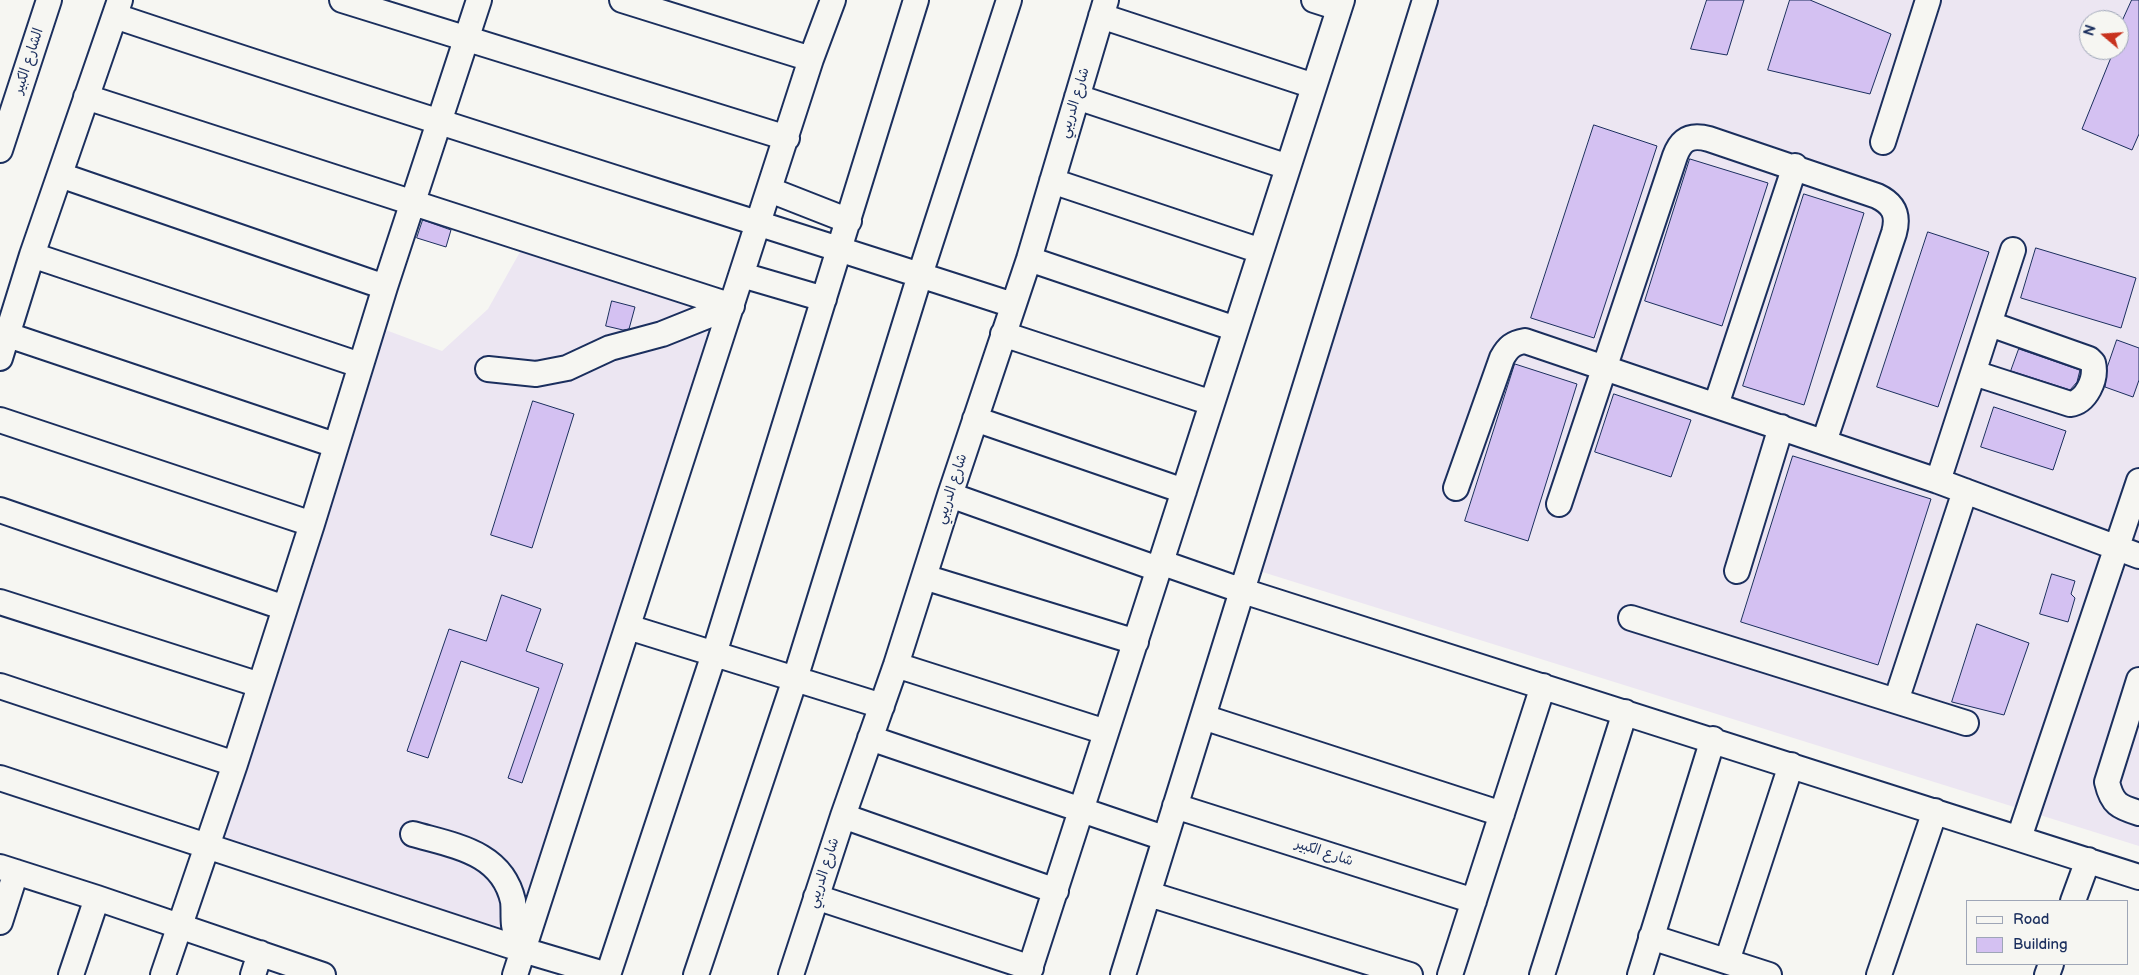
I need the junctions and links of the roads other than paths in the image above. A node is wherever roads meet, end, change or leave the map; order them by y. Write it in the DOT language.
graph roads {
  1 [pos="48,0"];
  2 [pos="342,0"];
  3 [pos="479,0"];
  4 [pos="622,0"];
  5 [pos="833,0"];
  6 [pos="916,0"];
  7 [pos="1009,0"];
  8 [pos="1314,0"];
  9 [pos="1425,0"];
  10 [pos="1928,0"];
  11 [pos="1340,4"];
  12 [pos="118,8"];
  13 [pos="1103,8"];
  14 [pos="466,40"];
  15 [pos="811,59"];
  16 [pos="1314,86"];
  17 [pos="86,97"];
  18 [pos="1077,97"];
  19 [pos="440,122"];
  20 [pos="787,138"];
  21 [pos="1883,142"];
  22 [pos="0,150"];
  23 [pos="1288,166"];
  24 [pos="1794,166"];
  25 [pos="60,175"];
  26 [pos="1052,181"];
  27 [pos="770,190"];
  28 [pos="413,202"];
  29 [pos="849,221"];
  30 [pos="759,224"];
  31 [pos="841,249"];
  32 [pos="2014,250"];
  33 [pos="1261,251"];
  34 [pos="32,255"];
  35 [pos="1029,259"];
  36 [pos="742,275"];
  37 [pos="920,275"];
  38 [pos="384,287"];
  39 [pos="824,299"];
  40 [pos="1013,305"];
  41 [pos="732,306"];
  42 [pos="1990,324"];
  43 [pos="1236,329"];
  44 [pos="1003,334"];
  45 [pos="8,335"];
  46 [pos="0,358"];
  47 [pos="360,365"];
  48 [pos="1604,367"];
  49 [pos="488,369"];
  50 [pos="1974,373"];
  51 [pos="1212,403"];
  52 [pos="1716,405"];
  53 [pos="976,419"];
  54 [pos="0,420"];
  55 [pos="1781,427"];
  56 [pos="1824,442"];
  57 [pos="335,445"];
  58 [pos="1938,481"];
  59 [pos="2139,481"];
  60 [pos="1456,488"];
  61 [pos="1184,491"];
  62 [pos="1965,491"];
  63 [pos="950,495"];
  64 [pos="1559,504"];
  65 [pos="0,510"];
  66 [pos="312,524"];
  67 [pos="2128,552"];
  68 [pos="1159,566"];
  69 [pos="1737,571"];
  70 [pos="924,578"];
  71 [pos="1243,591"];
  72 [pos="0,602"];
  73 [pos="285,608"];
  74 [pos="1631,618"];
  75 [pos="628,627"];
  76 [pos="1136,642"];
  77 [pos="714,654"];
  78 [pos="896,665"];
  79 [pos="795,679"];
  80 [pos="2139,680"];
  81 [pos="260,685"];
  82 [pos="0,686"];
  83 [pos="1543,686"];
  84 [pos="1896,701"];
  85 [pos="882,706"];
  86 [pos="1625,712"];
  87 [pos="1204,717"];
  88 [pos="1966,723"];
  89 [pos="1106,732"];
  90 [pos="870,738"];
  91 [pos="1713,739"];
  92 [pos="235,764"];
  93 [pos="1791,765"];
  94 [pos="0,778"];
  95 [pos="1175,806"];
  96 [pos="1081,810"];
  97 [pos="1935,811"];
  98 [pos="2139,812"];
  99 [pos="1502,814"];
  100 [pos="843,816"];
  101 [pos="413,834"];
  102 [pos="1164,838"];
  103 [pos="2019,838"];
  104 [pos="208,847"];
  105 [pos="2088,860"];
  106 [pos="8,870"];
  107 [pos="2139,877"];
  108 [pos="1056,890"];
  109 [pos="1148,894"];
  110 [pos="816,897"];
  111 [pos="97,898"];
  112 [pos="2073,900"];
  113 [pos="1474,901"];
  114 [pos="0,922"];
  115 [pos="179,925"];
  116 [pos="1651,937"];
  117 [pos="523,950"];
  118 [pos="260,953"];
  119 [pos="1727,961"];
  120 [pos="1030,972"];
  121 [pos="71,975"];
  122 [pos="163,975"];
  123 [pos="253,975"];
  124 [pos="324,975"];
  125 [pos="516,975"];
  126 [pos="608,975"];
  127 [pos="696,975"];
  128 [pos="790,975"];
  129 [pos="1122,975"];
  130 [pos="1410,975"];
  131 [pos="1450,975"];
  132 [pos="1542,975"];
  133 [pos="1640,975"];
  134 [pos="1768,975"];
  135 [pos="1879,975"];
  1 -- 22 [label="street, الشارع الكبير"];
  2 -- 14 [label="street"];
  3 -- 14 [label="street"];
  4 -- 15 [label="street"];
  5 -- 15 [label="street"];
  6 -- 29 [label="street"];
  7 -- 37 [label="street"];
  8 -- 11 [label="street"];
  9 -- 71 [label="street"];
  10 -- 21 [label="street"];
  11 -- 16 [label="street"];
  12 -- 17 [label="street"];
  12 -- 19 [label="street"];
  13 -- 16 [label="street"];
  13 -- 18 [label="street, شارع الدريبي"];
  14 -- 19 [label="street"];
  14 -- 20 [label="street"];
  15 -- 20 [label="street"];
  16 -- 23 [label="street"];
  17 -- 25 [label="street"];
  17 -- 28 [label="street"];
  18 -- 23 [label="street"];
  18 -- 26 [label="street, شارع الدريبي"];
  19 -- 28 [label="street"];
  19 -- 30 [label="street"];
  20 -- 27 [label="street"];
  23 -- 33 [label="street"];
  24 -- 48 [label="street"];
  24 -- 52 [label="street"];
  24 -- 56 [label="street"];
  25 -- 34 [label="street"];
  25 -- 38 [label="street"];
  26 -- 33 [label="street"];
  26 -- 35 [label="street, شارع الدريبي"];
  27 -- 29 [label="street"];
  27 -- 30 [label="street"];
  28 -- 38 [label="street"];
  28 -- 41 [label="street"];
  29 -- 31 [label="street"];
  30 -- 31 [label="street"];
  30 -- 36 [label="street"];
  31 -- 37 [label="street"];
  31 -- 39 [label="street"];
  32 -- 42 [label="street"];
  33 -- 43 [label="street"];
  34 -- 45 [label="street"];
  34 -- 47 [label="street"];
  35 -- 40 [label="street, شارع الدريبي"];
  35 -- 43 [label="street"];
  36 -- 39 [label="street"];
  36 -- 41 [label="street"];
  37 -- 40 [label="street"];
  37 -- 79 [label="street"];
  38 -- 47 [label="street"];
  39 -- 77 [label="street"];
  40 -- 44 [label="street, شارع الدريبي"];
  41 -- 49 [label="street"];
  41 -- 75 [label="street"];
  42 -- 50 [label="street"];
  42 -- 50 [label="street"];
  43 -- 51 [label="street"];
  44 -- 51 [label="street"];
  44 -- 53 [label="street, شارع الدريبي"];
  45 -- 46 [label="street"];
  45 -- 57 [label="street"];
  47 -- 57 [label="street"];
  48 -- 52 [label="street"];
  48 -- 60 [label="street"];
  48 -- 64 [label="street"];
  50 -- 58 [label="street"];
  51 -- 61 [label="street"];
  52 -- 55 [label="street"];
  53 -- 61 [label="street"];
  53 -- 63 [label="street, شارع الدريبي"];
  54 -- 66 [label="street"];
  55 -- 56 [label="street"];
  55 -- 69 [label="street"];
  56 -- 58 [label="street"];
  57 -- 66 [label="street"];
  58 -- 62 [label="street"];
  59 -- 67 [label="street"];
  61 -- 68 [label="street"];
  62 -- 67 [label="street"];
  62 -- 84 [label="street"];
  63 -- 68 [label="street"];
  63 -- 70 [label="street, شارع الدريبي"];
  65 -- 73 [label="street"];
  66 -- 73 [label="street"];
  67 -- 103 [label="street"];
  68 -- 71 [label="street"];
  68 -- 76 [label="street"];
  70 -- 76 [label="street"];
  70 -- 78 [label="street, شارع الدريبي"];
  71 -- 83 [label="street"];
  71 -- 87 [label="street"];
  72 -- 81 [label="street"];
  73 -- 81 [label="street"];
  74 -- 84 [label="street"];
  75 -- 77 [label="street"];
  75 -- 117 [label="street"];
  76 -- 89 [label="street"];
  77 -- 79 [label="street"];
  77 -- 126 [label="street"];
  78 -- 85 [label="street, شارع الدريبي"];
  78 -- 89 [label="street"];
  79 -- 85 [label="street"];
  79 -- 127 [label="street"];
  80 -- 98 [label="street"];
  81 -- 92 [label="street"];
  82 -- 92 [label="street"];
  83 -- 86 [label="street"];
  83 -- 99 [label="street"];
  84 -- 88 [label="street"];
  85 -- 90 [label="street, شارع الدريبي"];
  86 -- 91 [label="street"];
  86 -- 132 [label="street"];
  87 -- 95 [label="street"];
  87 -- 99 [label="street"];
  89 -- 96 [label="street"];
  90 -- 96 [label="street"];
  90 -- 100 [label="street, شارع الدريبي"];
  91 -- 93 [label="street"];
  91 -- 116 [label="street"];
  92 -- 104 [label="street"];
  93 -- 97 [label="street"];
  93 -- 119 [label="street"];
  94 -- 104 [label="street"];
  95 -- 102 [label="street"];
  95 -- 113 [label="street, شارع الكبير"];
  96 -- 102 [label="street"];
  96 -- 108 [label="street"];
  97 -- 103 [label="street"];
  97 -- 135 [label="street"];
  99 -- 113 [label="street"];
  100 -- 108 [label="street"];
  100 -- 110 [label="street, شارع الدريبي"];
  101 -- 117 [label="street"];
  102 -- 109 [label="street"];
  103 -- 105 [label="street"];
  104 -- 115 [label="street"];
  104 -- 117 [label="street"];
  105 -- 107 [label="street"];
  105 -- 112 [label="street"];
  106 -- 111 [label="street"];
  106 -- 114 [label="street"];
  108 -- 120 [label="street"];
  109 -- 129 [label="street"];
  109 -- 130 [label="street"];
  110 -- 120 [label="street"];
  110 -- 128 [label="street, شارع الدريبي"];
  111 -- 115 [label="street"];
  111 -- 121 [label="street"];
  113 -- 131 [label="street"];
  115 -- 118 [label="street"];
  115 -- 122 [label="street"];
  116 -- 119 [label="street"];
  116 -- 133 [label="street"];
  117 -- 125 [label="street"];
  117 -- 126 [label="street"];
  118 -- 123 [label="street"];
  118 -- 124 [label="street"];
  119 -- 134 [label="street"];
}
